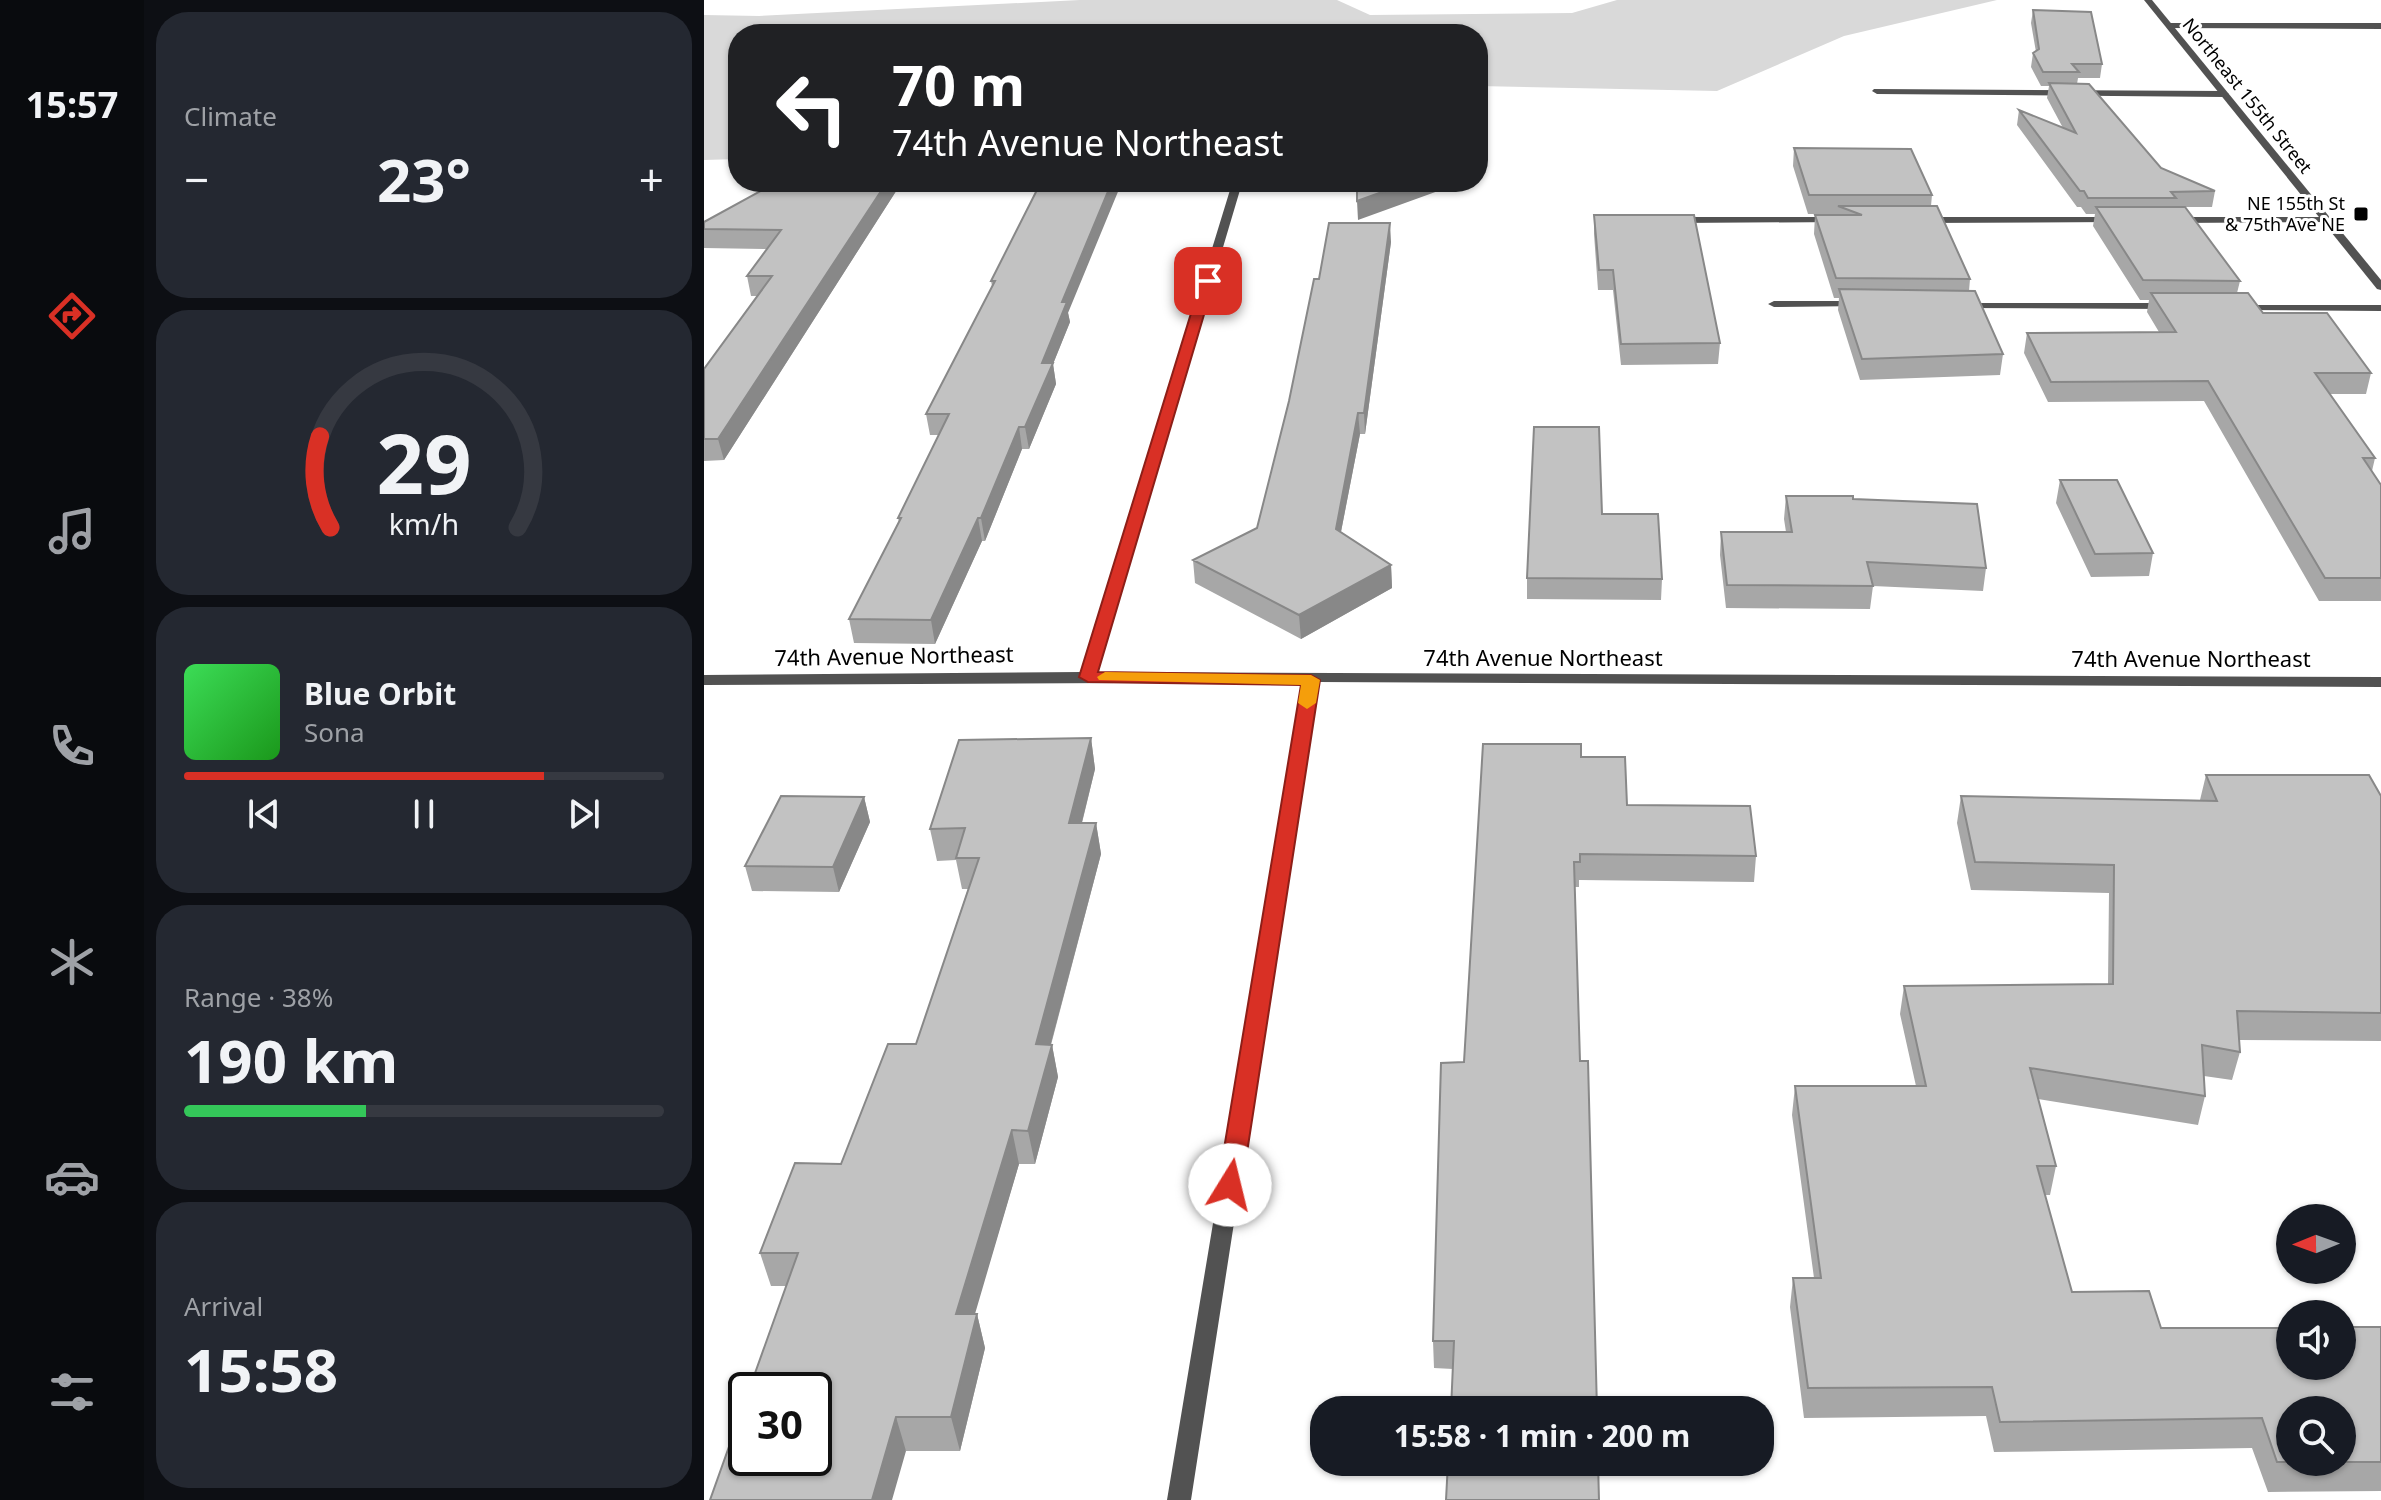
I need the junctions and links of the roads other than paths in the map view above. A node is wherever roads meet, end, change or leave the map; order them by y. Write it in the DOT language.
graph roads {
  1 [pos="2148,0"];
  2 [pos="2169,25"];
  3 [pos="2381,26"];
  4 [pos="1877,91"];
  5 [pos="2224,94"];
  6 [pos="1234,192"];
  7 [pos="1657,220"];
  8 [pos="1843,220"];
  9 [pos="1905,220"];
  10 [pos="2128,220"];
  11 [pos="2160,220"];
  12 [pos="2327,220"];
  13 [pos="2381,287"];
  14 [pos="1774,304"];
  15 [pos="1868,304"];
  16 [pos="1946,305"];
  17 [pos="2182,307"];
  18 [pos="2229,307"];
  19 [pos="2381,308"];
  20 [pos="1088,677"];
  21 [pos="704,680"];
  22 [pos="1311,680"];
  23 [pos="2381,682"];
  24 [pos="1179,1500"];
  1 -- 2 [label="street, Northeast 155th Street"];
  2 -- 3 [label="street"];
  2 -- 5 [label="street, Northeast 155th Street"];
  4 -- 5 [label="street"];
  5 -- 12 [label="street, Northeast 155th Street"];
  6 -- 20 [label="street"];
  7 -- 8 [label="street"];
  9 -- 10 [label="street"];
  11 -- 12 [label="street"];
  12 -- 13 [label="street, Northeast 155th Street"];
  14 -- 15 [label="street"];
  16 -- 17 [label="street"];
  18 -- 19 [label="street"];
  20 -- 21 [label="street, 74th Avenue Northeast"];
  20 -- 22 [label="street, 74th Avenue Northeast"];
  22 -- 23 [label="street, 74th Avenue Northeast"];
  22 -- 24 [label="street"];
}
